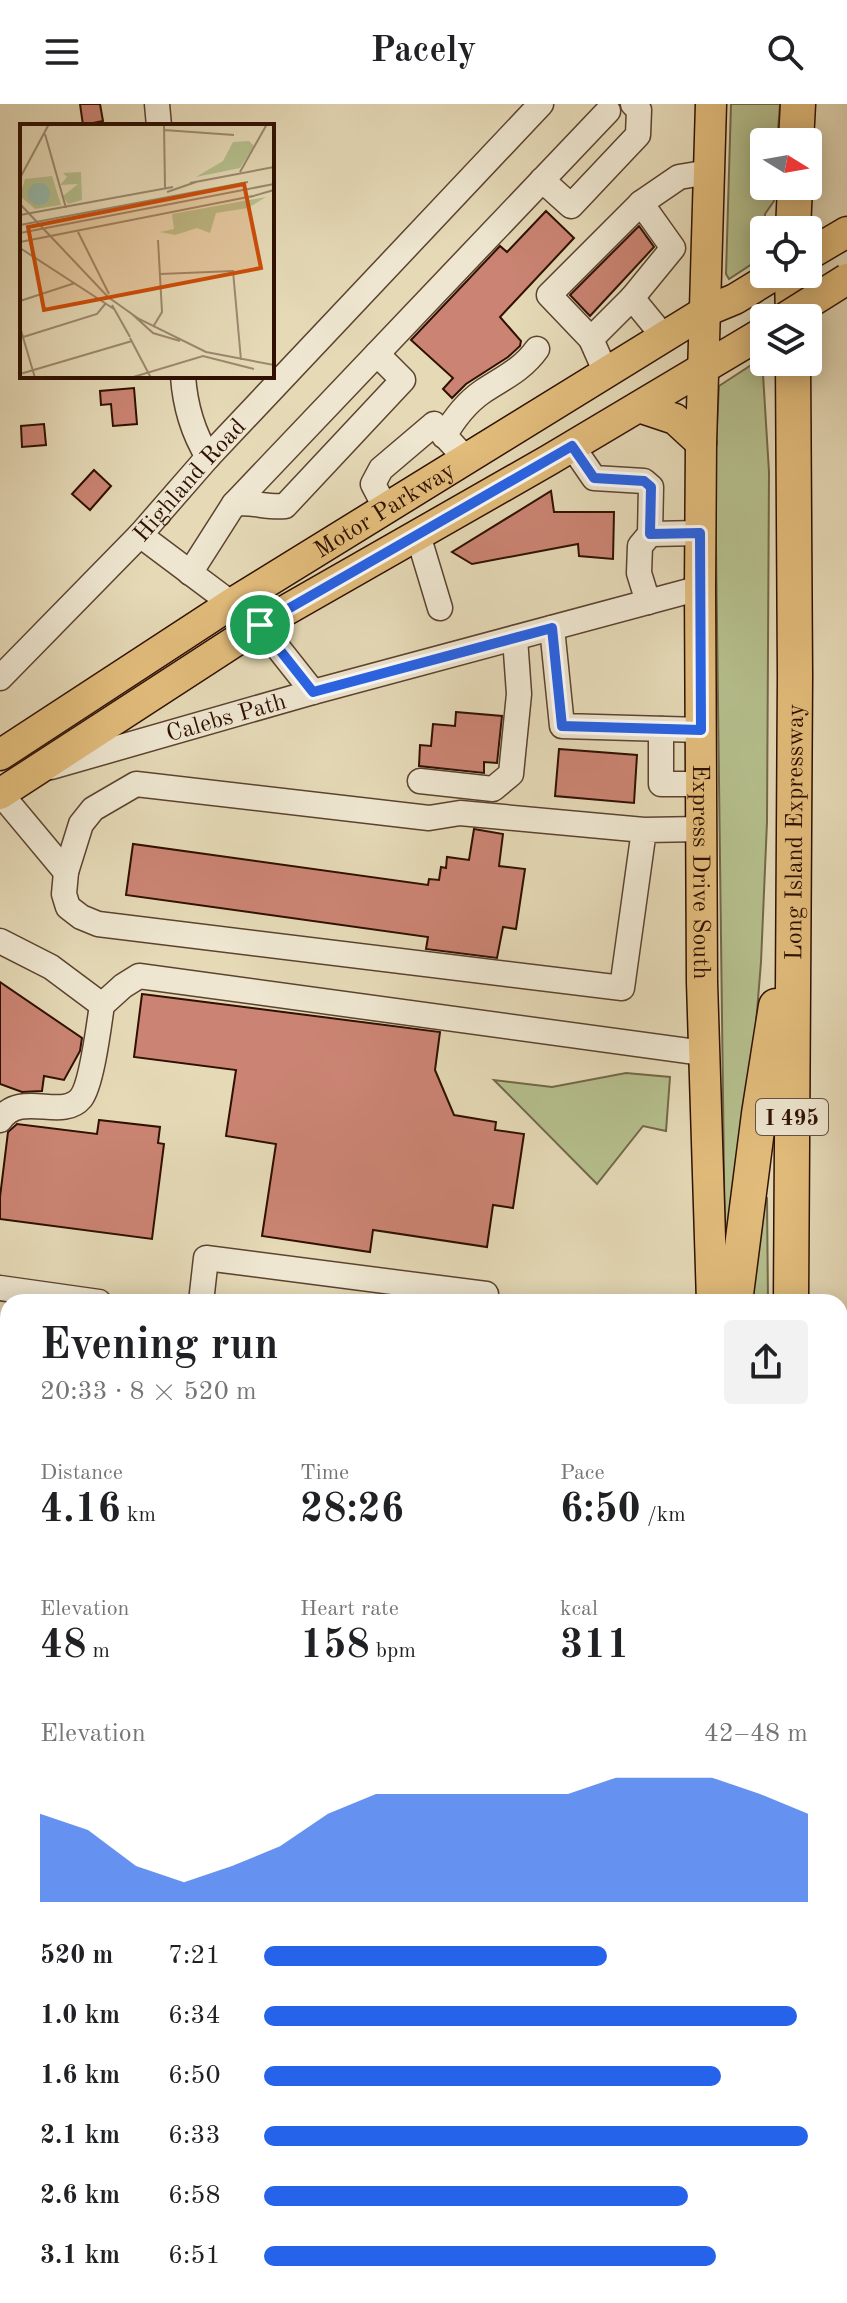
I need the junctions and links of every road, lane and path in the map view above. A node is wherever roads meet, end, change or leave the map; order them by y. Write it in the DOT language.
graph roads {
  1 [pos="157,104"];
  2 [pos="541,104"];
  3 [pos="633,104"];
  4 [pos="711,104"];
  5 [pos="798,104"];
  6 [pos="608,111"];
  7 [pos="159,124"];
  8 [pos="797,128"];
  9 [pos="709,172"];
  10 [pos="542,180"];
  11 [pos="641,203"];
  12 [pos="708,223"];
  13 [pos="847,232"];
  14 [pos="822,247"];
  15 [pos="673,248"];
  16 [pos="847,279"];
  17 [pos="753,288"];
  18 [pos="632,298"];
  19 [pos="807,304"];
  20 [pos="706,311"];
  21 [pos="664,337"];
  22 [pos="591,339"];
  23 [pos="750,341"];
  24 [pos="537,349"];
  25 [pos="377,354"];
  26 [pos="705,369"];
  27 [pos="606,373"];
  28 [pos="793,376"];
  29 [pos="183,378"];
  30 [pos="639,407"];
  31 [pos="444,436"];
  32 [pos="701,443"];
  33 [pos="572,446"];
  34 [pos="208,457"];
  35 [pos="466,459"];
  36 [pos="234,504"];
  37 [pos="386,509"];
  38 [pos="700,533"];
  39 [pos="650,534"];
  40 [pos="140,535"];
  41 [pos="418,535"];
  42 [pos="190,573"];
  43 [pos="700,588"];
  44 [pos="648,602"];
  45 [pos="231,604"];
  46 [pos="440,608"];
  47 [pos="260,625"];
  48 [pos="552,628"];
  49 [pos="515,638"];
  50 [pos="0,678"];
  51 [pos="313,692"];
  52 [pos="661,729"];
  53 [pos="701,730"];
  54 [pos="2,753"];
  55 [pos="30,773"];
  56 [pos="420,781"];
  57 [pos="701,784"];
  58 [pos="0,794"];
  59 [pos="702,829"];
  60 [pos="644,830"];
  61 [pos="66,872"];
  62 [pos="793,931"];
  63 [pos="0,941"];
  64 [pos="102,1005"];
  65 [pos="703,1053"];
  66 [pos="0,1120"];
  67 [pos="0,1288"];
  68 [pos="42,1294"];
  69 [pos="202,1294"];
  70 [pos="486,1294"];
  71 [pos="712,1294"];
  72 [pos="736,1294"];
  73 [pos="791,1294"];
  1 -- 7 [label="street"];
  2 -- 34 [label="street, Highland Road"];
  3 -- 10 [label="street"];
  4 -- 9 [label="main road, Express Drive South"];
  5 -- 8 [label="highway"];
  6 -- 10 [label="street"];
  9 -- 11 [label="street"];
  9 -- 12 [label="main road, Express Drive South"];
  10 -- 25 [label="street"];
  11 -- 15 [label="street"];
  11 -- 22 [label="street"];
  12 -- 15 [label="street"];
  12 -- 20 [label="main road, Express Drive South"];
  13 -- 14 [label="main road"];
  15 -- 18 [label="street"];
  16 -- 19 [label="main road, bridge"];
  17 -- 20 [label="main road, Motor Parkway"];
  18 -- 21 [label="street"];
  18 -- 22 [label="street"];
  20 -- 21 [label="main road, Motor Parkway"];
  20 -- 26 [label="main road, Express Drive South"];
  21 -- 27 [label="main road, Motor Parkway"];
  22 -- 27 [label="street"];
  23 -- 26 [label="main road, Motor Parkway"];
  24 -- 31 [label="street"];
  25 -- 36 [label="street"];
  25 -- 36 [label="street"];
  26 -- 30 [label="main road, Motor Parkway"];
  26 -- 32 [label="main road, Express Drive South"];
  27 -- 35 [label="main road, Motor Parkway"];
  28 -- 62 [label="highway, Long Island Expressway / I 495"];
  29 -- 34 [label="street"];
  30 -- 32 [label="main road"];
  30 -- 33 [label="main road, Motor Parkway"];
  31 -- 35 [label="street"];
  31 -- 37 [label="street"];
  32 -- 38 [label="main road, Express Drive South"];
  33 -- 39 [label="street"];
  33 -- 41 [label="main road, Motor Parkway"];
  34 -- 40 [label="street, Highland Road"];
  35 -- 37 [label="main road, Motor Parkway"];
  36 -- 42 [label="street"];
  37 -- 45 [label="main road, Motor Parkway"];
  38 -- 39 [label="street"];
  38 -- 43 [label="main road, Express Drive South"];
  39 -- 44 [label="street"];
  40 -- 42 [label="street"];
  40 -- 50 [label="street, Highland Road"];
  41 -- 46 [label="street"];
  41 -- 47 [label="main road, Motor Parkway"];
  42 -- 45 [label="street"];
  43 -- 44 [label="street, Calebs Path"];
  43 -- 53 [label="main road, Express Drive South"];
  44 -- 48 [label="street, Calebs Path"];
  45 -- 47 [label="street"];
  45 -- 54 [label="main road, Motor Parkway"];
  47 -- 51 [label="street"];
  47 -- 55 [label="main road, Motor Parkway"];
  48 -- 49 [label="street, Calebs Path"];
  48 -- 52 [label="street"];
  49 -- 51 [label="street, Calebs Path"];
  49 -- 56 [label="street"];
  51 -- 55 [label="street, Calebs Path"];
  52 -- 53 [label="street"];
  52 -- 57 [label="street"];
  53 -- 57 [label="main road, Express Drive South"];
  55 -- 58 [label="main road, Motor Parkway"];
  57 -- 59 [label="main road, Express Drive South"];
  58 -- 61 [label="street"];
  59 -- 60 [label="street"];
  59 -- 65 [label="main road, Express Drive South"];
  60 -- 61 [label="street"];
  60 -- 61 [label="street"];
  62 -- 72 [label="highway"];
  62 -- 73 [label="highway, Long Island Expressway / I 495"];
  63 -- 64 [label="street"];
  64 -- 65 [label="street"];
  64 -- 66 [label="street"];
  65 -- 71 [label="main road, Express Drive South"];
  67 -- 68 [label="street"];
  69 -- 70 [label="street"];
}
